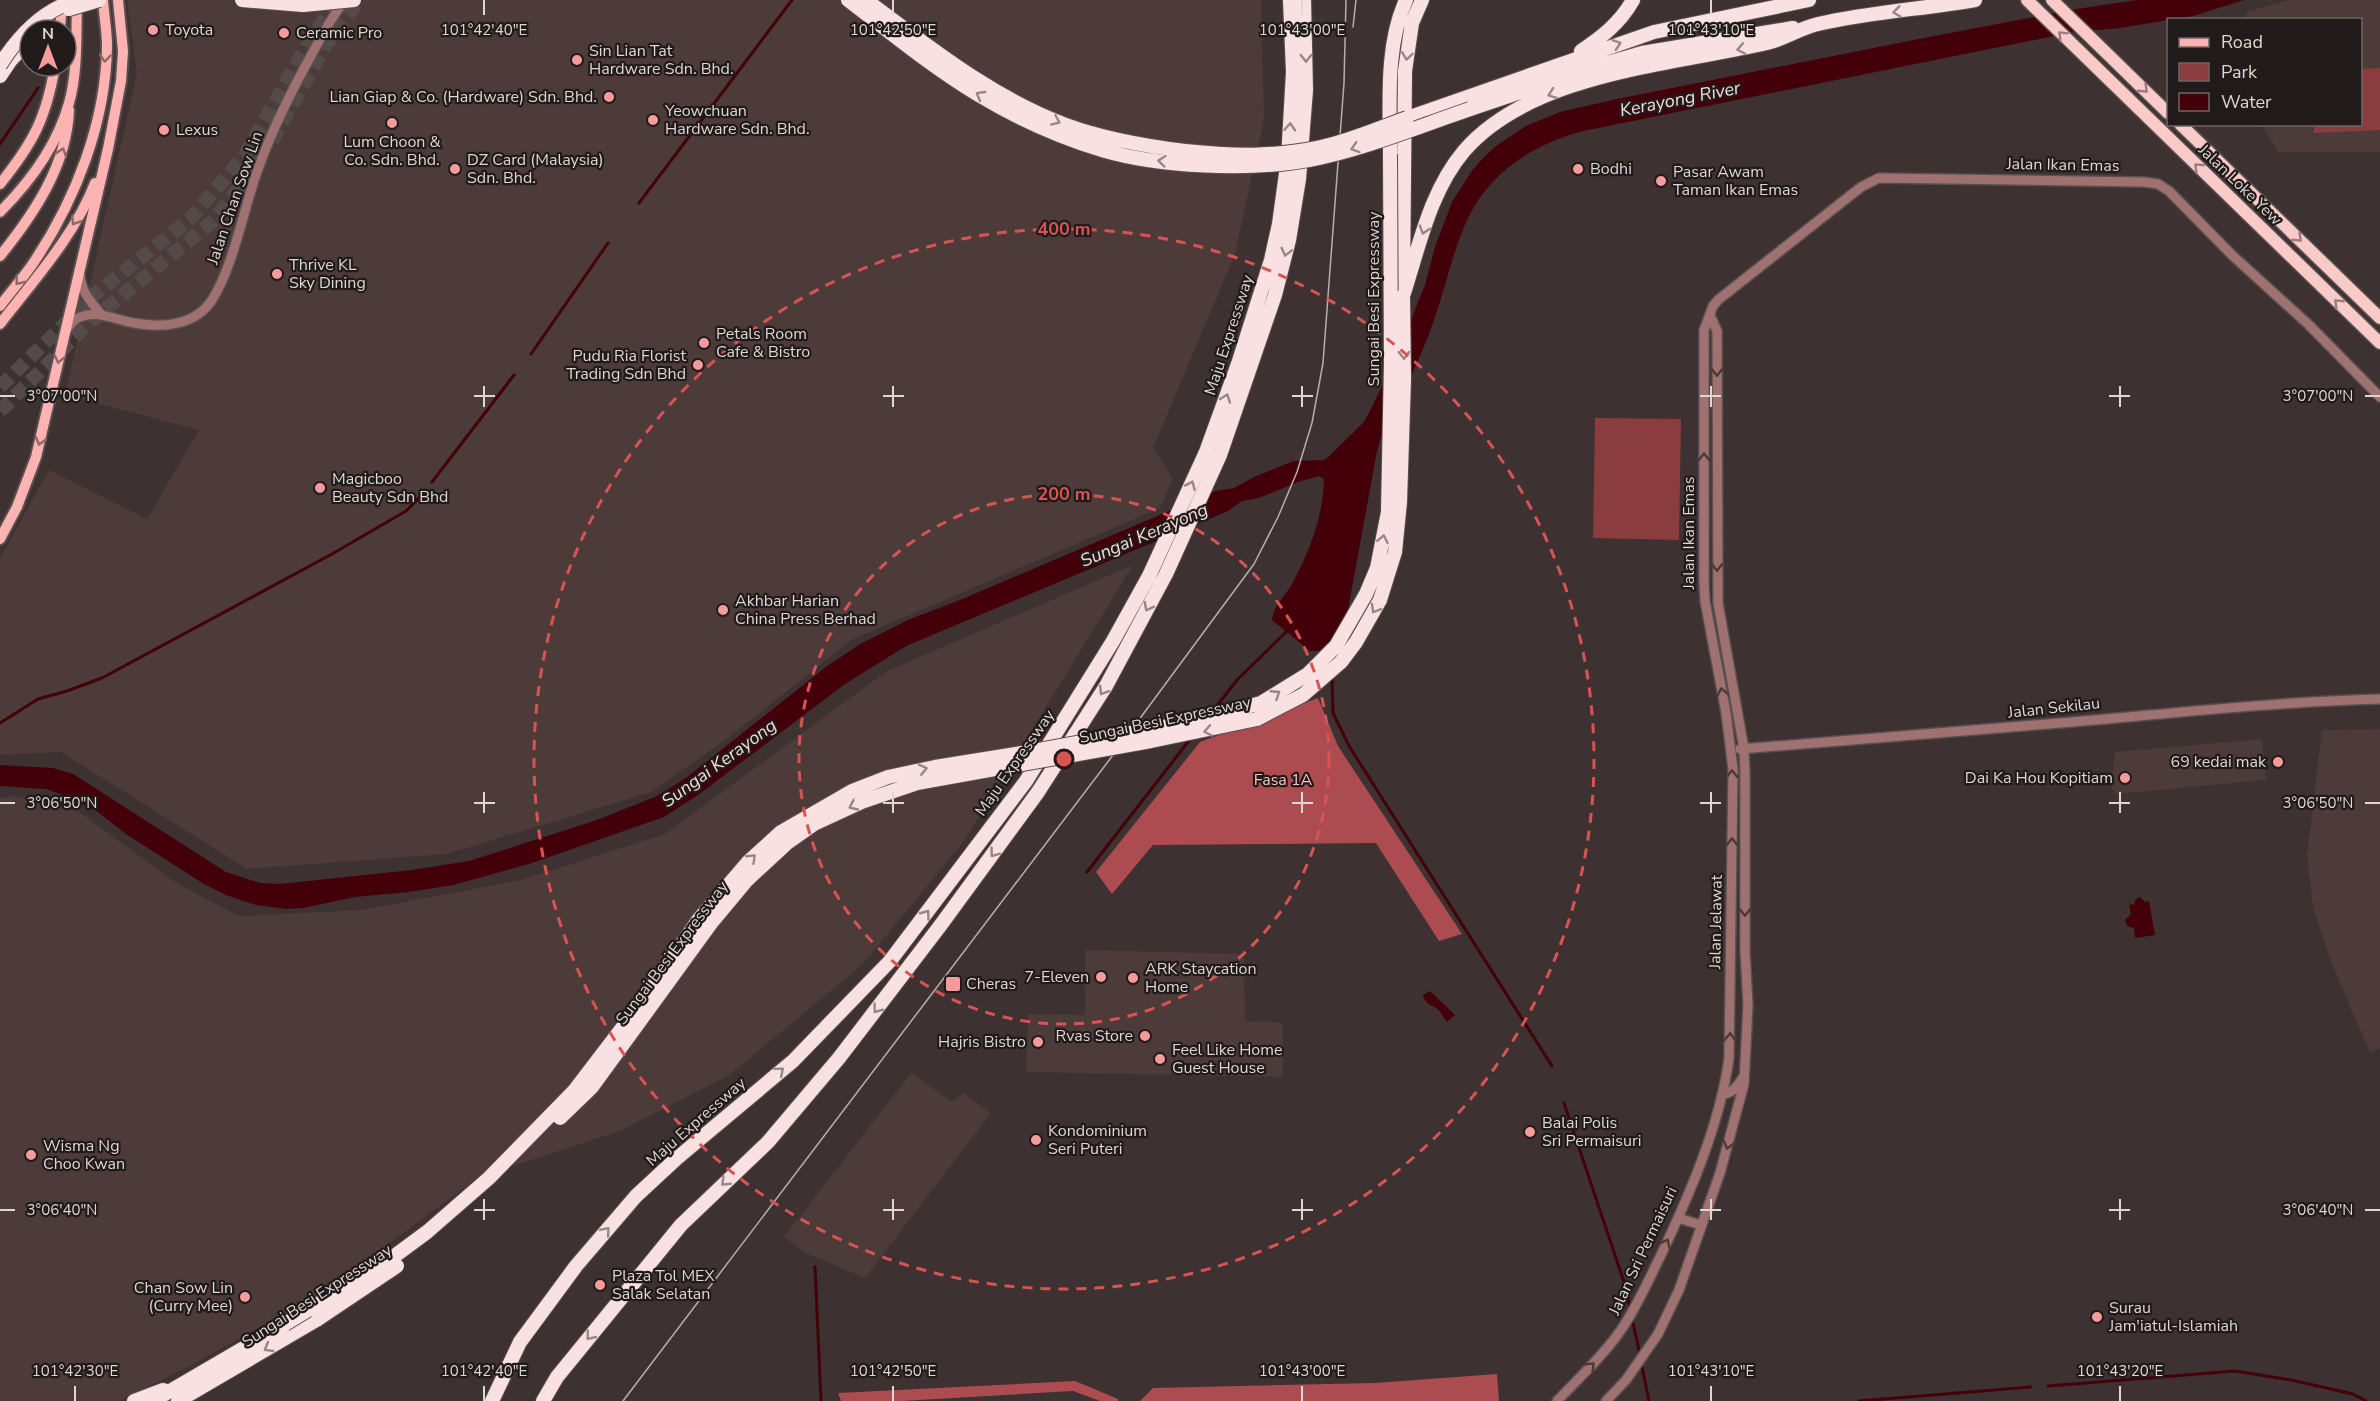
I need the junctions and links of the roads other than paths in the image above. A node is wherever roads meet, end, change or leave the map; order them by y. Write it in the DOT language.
graph roads {
  1 [pos="62,0"];
  2 [pos="77,0"];
  3 [pos="101,0"];
  4 [pos="118,0"];
  5 [pos="242,0"];
  6 [pos="345,0"];
  7 [pos="354,0"];
  8 [pos="848,0"];
  9 [pos="866,0"];
  10 [pos="1290,0"];
  11 [pos="1304,0"];
  12 [pos="1406,0"];
  13 [pos="1422,0"];
  14 [pos="1633,0"];
  15 [pos="1809,0"];
  16 [pos="1975,0"];
  17 [pos="2027,0"];
  18 [pos="2052,0"];
  19 [pos="54,18"];
  20 [pos="61,18"];
  21 [pos="1816,24"];
  22 [pos="18,52"];
  23 [pos="1561,63"];
  24 [pos="0,65"];
  25 [pos="0,76"];
  26 [pos="53,78"];
  27 [pos="70,102"];
  28 [pos="1469,103"];
  29 [pos="2167,111"];
  30 [pos="2183,126"];
  31 [pos="108,149"];
  32 [pos="0,184"];
  33 [pos="0,212"];
  34 [pos="0,256"];
  35 [pos="79,270"];
  36 [pos="1403,296"];
  37 [pos="0,306"];
  38 [pos="101,314"];
  39 [pos="1710,315"];
  40 [pos="2380,318"];
  41 [pos="0,324"];
  42 [pos="64,334"];
  43 [pos="2380,343"];
  44 [pos="2380,397"];
  45 [pos="1213,454"];
  46 [pos="0,540"];
  47 [pos="2380,699"];
  48 [pos="1744,749"];
  49 [pos="1731,750"];
  50 [pos="1746,1072"];
  51 [pos="1722,1094"];
  52 [pos="1736,1118"];
  53 [pos="1678,1218"];
  54 [pos="1701,1226"];
  55 [pos="195,1378"];
  56 [pos="134,1401"];
  57 [pos="153,1401"];
  58 [pos="178,1401"];
  59 [pos="492,1401"];
  60 [pos="543,1401"];
  61 [pos="1557,1401"];
  62 [pos="1606,1401"];
  1 -- 20 [label="main road"];
  2 -- 24 [label="highway, bridge"];
  2 -- 27 [label="main road"];
  3 -- 19 [label="highway, bridge"];
  3 -- 37 [label="main road, one-way"];
  4 -- 31 [label="main road"];
  5 -- 7 [label="highway, bridge"];
  6 -- 38 [label="street, Jalan Chan Sow Lin"];
  28 -- 8 [label="highway, one-way, bridge"];
  9 -- 28 [label="highway, one-way, bridge"];
  45 -- 10 [label="highway, Maju Expressway, one-way"];
  11 -- 45 [label="highway, Maju Expressway, one-way"];
  55 -- 12 [label="highway, Sungai Besi Expressway, one-way, bridge"];
  13 -- 36 [label="highway, one-way"];
  14 -- 23 [label="highway"];
  23 -- 15 [label="highway, one-way"];
  16 -- 21 [label="highway, Sungai Besi Expressway, one-way"];
  43 -- 17 [label="highway, Jalan Loke Yew, one-way"];
  18 -- 29 [label="highway, one-way"];
  21 -- 28 [label="highway"];
  21 -- 36 [label="highway, Sungai Besi Expressway, one-way"];
  22 -- 25 [label="highway"];
  23 -- 28 [label="highway"];
  26 -- 32 [label="main road"];
  27 -- 33 [label="main road"];
  34 -- 27 [label="main road, one-way"];
  30 -- 40 [label="highway, Jalan Loke Yew, one-way"];
  31 -- 35 [label="main road"];
  31 -- 41 [label="main road, one-way"];
  35 -- 38 [label="street"];
  35 -- 42 [label="main road"];
  36 -- 58 [label="highway, Sungai Besi Expressway, one-way, bridge"];
  38 -- 42 [label="street"];
  39 -- 44 [label="street, Jalan Ikan Emas"];
  39 -- 48 [label="street, Jalan Ikan Emas, one-way"];
  49 -- 39 [label="street, Jalan Ikan Emas, one-way"];
  42 -- 46 [label="main road, one-way"];
  59 -- 45 [label="highway, Maju Expressway, one-way"];
  45 -- 60 [label="highway, Maju Expressway, one-way"];
  47 -- 48 [label="street, Jalan Sekilau"];
  48 -- 49 [label="street, Jalan Sekilau"];
  48 -- 50 [label="street, Jalan Jelawat, one-way"];
  51 -- 49 [label="street, Jalan Jelawat, one-way"];
  50 -- 51 [label="street"];
  50 -- 52 [label="street"];
  51 -- 52 [label="street"];
  51 -- 53 [label="street, Jalan Sri Permaisuri"];
  52 -- 54 [label="street, one-way"];
  53 -- 54 [label="street"];
  61 -- 53 [label="street, Jalan Sri Permaisuri, one-way"];
  54 -- 62 [label="street"];
  55 -- 56 [label="highway"];
  55 -- 57 [label="highway, Sungai Besi Expressway"];
}
